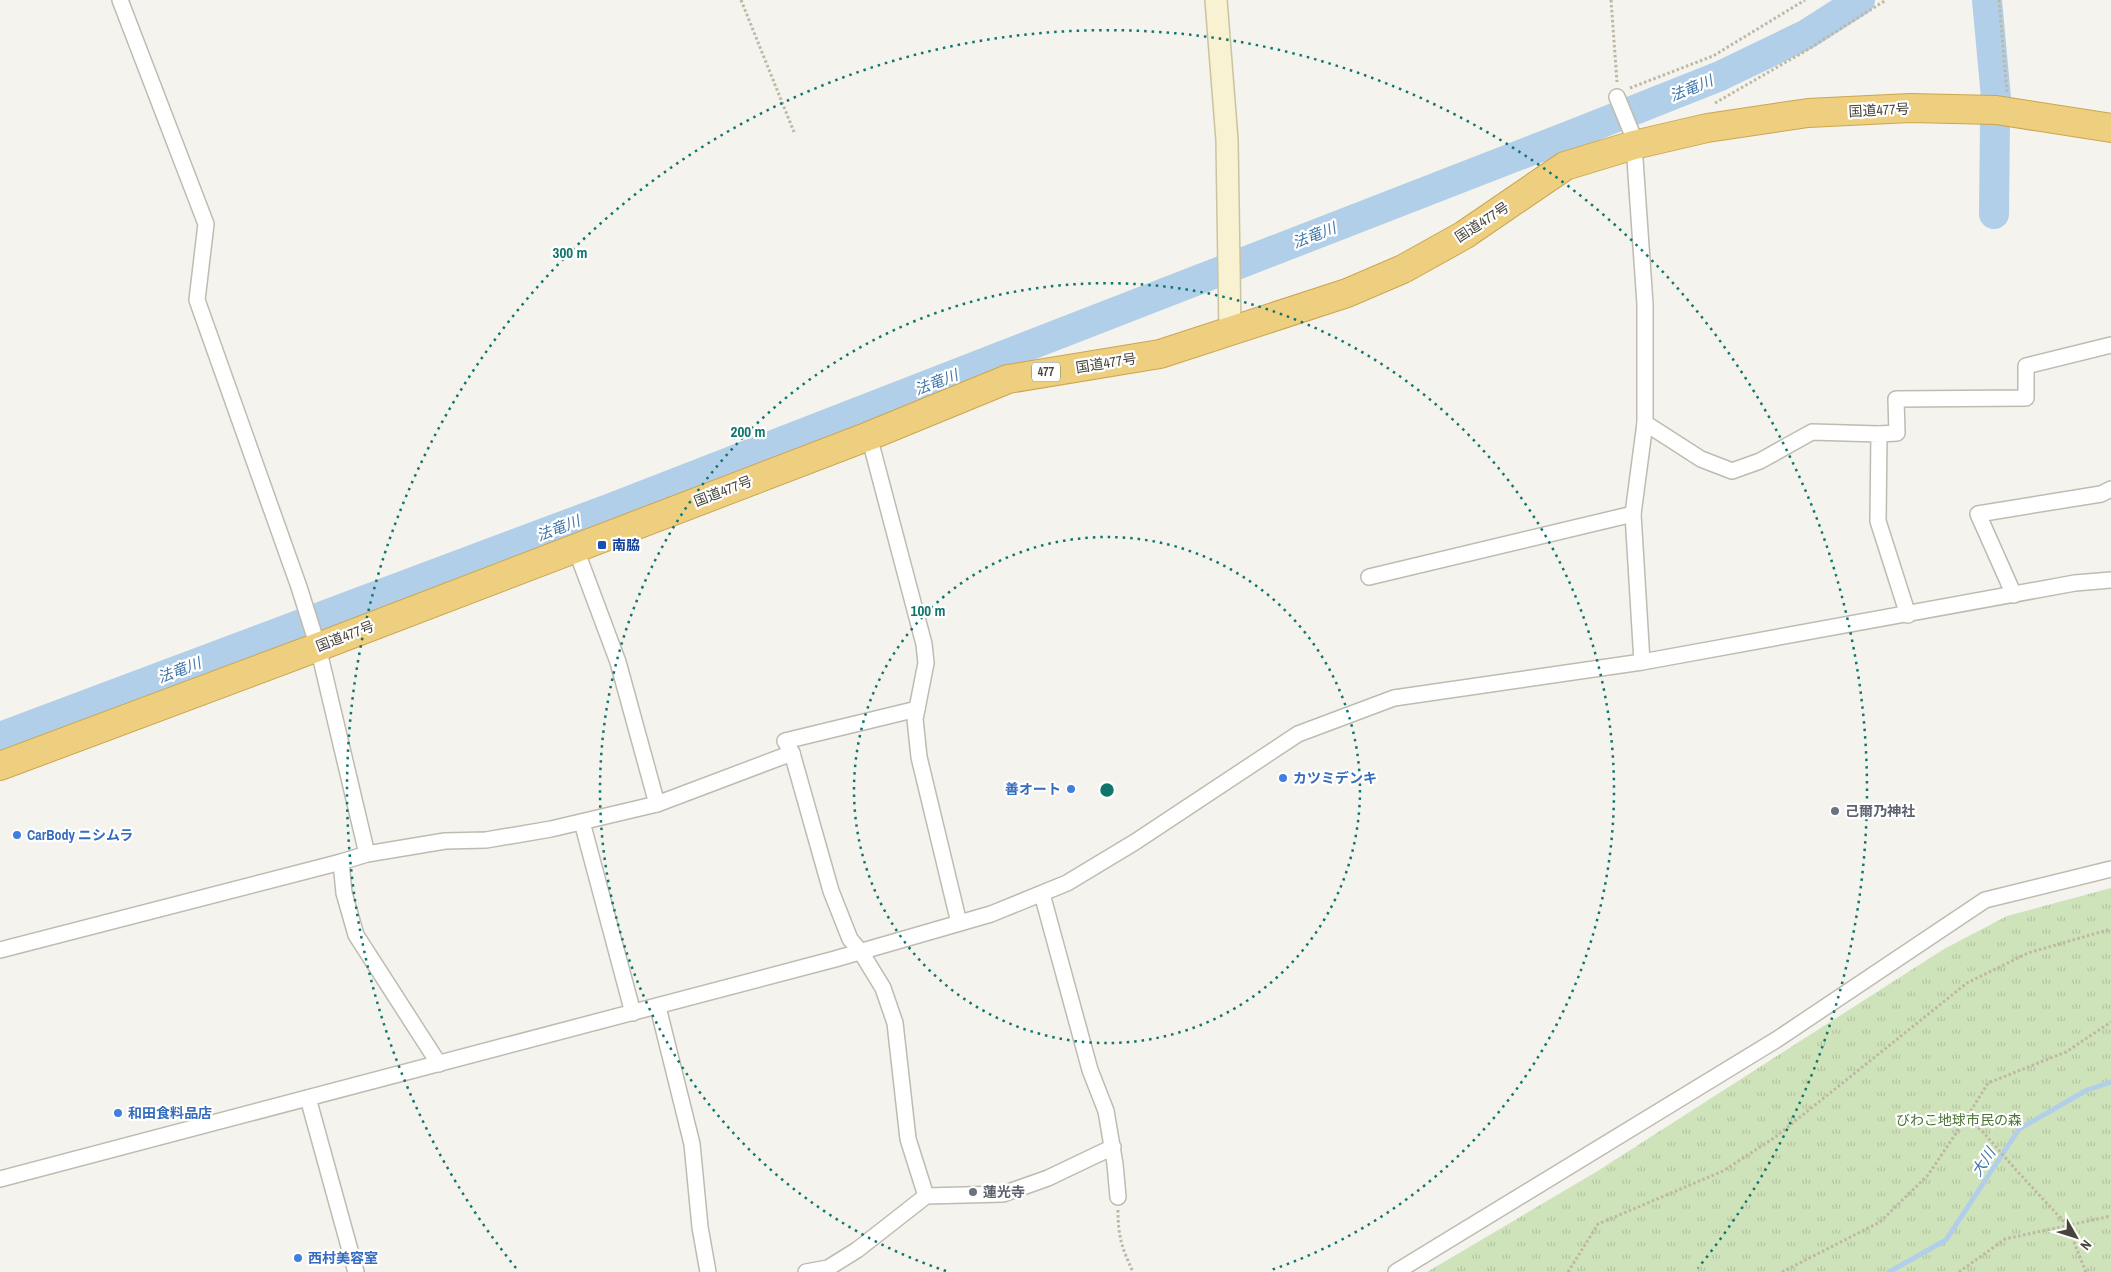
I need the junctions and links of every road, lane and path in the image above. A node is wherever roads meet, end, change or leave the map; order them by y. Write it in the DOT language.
graph roads {
  1 [pos="120,0"];
  2 [pos="741,0"];
  3 [pos="1216,0"];
  4 [pos="1611,0"];
  5 [pos="1805,0"];
  6 [pos="1886,0"];
  7 [pos="1999,0"];
  8 [pos="1617,95"];
  9 [pos="1707,108"];
  10 [pos="2008,112"];
  11 [pos="2111,128"];
  12 [pos="794,132"];
  13 [pos="1634,140"];
  14 [pos="1230,332"];
  15 [pos="2111,345"];
  16 [pos="1645,423"];
  17 [pos="1879,434"];
  18 [pos="869,436"];
  19 [pos="2111,489"];
  20 [pos="1633,514"];
  21 [pos="575,547"];
  22 [pos="1369,577"];
  23 [pos="2111,580"];
  24 [pos="2014,595"];
  25 [pos="1908,615"];
  26 [pos="318,647"];
  27 [pos="1642,662"];
  28 [pos="917,709"];
  29 [pos="792,753"];
  30 [pos="0,766"];
  31 [pos="658,804"];
  32 [pos="582,822"];
  33 [pos="367,854"];
  34 [pos="341,862"];
  35 [pos="2111,869"];
  36 [pos="1042,894"];
  37 [pos="959,923"];
  38 [pos="2111,930"];
  39 [pos="0,950"];
  40 [pos="861,952"];
  41 [pos="658,1007"];
  42 [pos="633,1013"];
  43 [pos="2111,1022"];
  44 [pos="439,1064"];
  45 [pos="308,1098"];
  46 [pos="1967,1117"];
  47 [pos="1113,1147"];
  48 [pos="0,1179"];
  49 [pos="926,1196"];
  50 [pos="1118,1197"];
  51 [pos="2111,1216"];
  52 [pos="2067,1225"];
  53 [pos="356,1272"];
  54 [pos="708,1272"];
  55 [pos="806,1272"];
  56 [pos="1133,1272"];
  57 [pos="1396,1272"];
  58 [pos="1568,1272"];
  59 [pos="1782,1272"];
  60 [pos="1959,1272"];
  61 [pos="2086,1272"];
  1 -- 26 [label="street"];
  2 -- 12 [label="path"];
  3 -- 14 [label="street"];
  4 -- 8 [label="path"];
  5 -- 8 [label="path"];
  6 -- 9 [label="path"];
  7 -- 10 [label="path"];
  8 -- 13 [label="street"];
  10 -- 11 [label="highway, 国道477号 / 477"];
  10 -- 13 [label="highway, 国道477号 / 477"];
  13 -- 14 [label="highway, 国道477号 / 477"];
  13 -- 16 [label="street"];
  14 -- 18 [label="highway, 国道477号 / 477"];
  15 -- 17 [label="street"];
  16 -- 17 [label="street"];
  16 -- 20 [label="street"];
  17 -- 25 [label="street"];
  18 -- 21 [label="highway, 国道477号 / 477"];
  18 -- 28 [label="street"];
  19 -- 24 [label="street"];
  20 -- 22 [label="street"];
  20 -- 27 [label="street"];
  21 -- 26 [label="highway, 国道477号 / 477"];
  21 -- 31 [label="street"];
  23 -- 24 [label="street"];
  24 -- 25 [label="street"];
  25 -- 27 [label="street"];
  26 -- 30 [label="highway, 国道477号 / 477"];
  26 -- 33 [label="street"];
  27 -- 36 [label="street"];
  28 -- 29 [label="street"];
  28 -- 37 [label="street"];
  29 -- 31 [label="street"];
  29 -- 40 [label="street"];
  31 -- 32 [label="street"];
  32 -- 33 [label="street"];
  32 -- 42 [label="street"];
  33 -- 34 [label="street"];
  34 -- 39 [label="street"];
  34 -- 44 [label="street"];
  35 -- 57 [label="street"];
  36 -- 37 [label="street"];
  36 -- 47 [label="street"];
  37 -- 40 [label="street"];
  38 -- 58 [label="path"];
  40 -- 41 [label="street"];
  40 -- 49 [label="street"];
  41 -- 42 [label="street"];
  41 -- 54 [label="street"];
  42 -- 44 [label="street"];
  43 -- 46 [label="path"];
  44 -- 45 [label="street"];
  45 -- 48 [label="street"];
  45 -- 53 [label="street"];
  46 -- 52 [label="path"];
  46 -- 59 [label="path"];
  47 -- 49 [label="street"];
  47 -- 50 [label="street"];
  49 -- 55 [label="street"];
  50 -- 56 [label="path"];
  51 -- 52 [label="path"];
  52 -- 60 [label="path"];
  52 -- 61 [label="path"];
}
